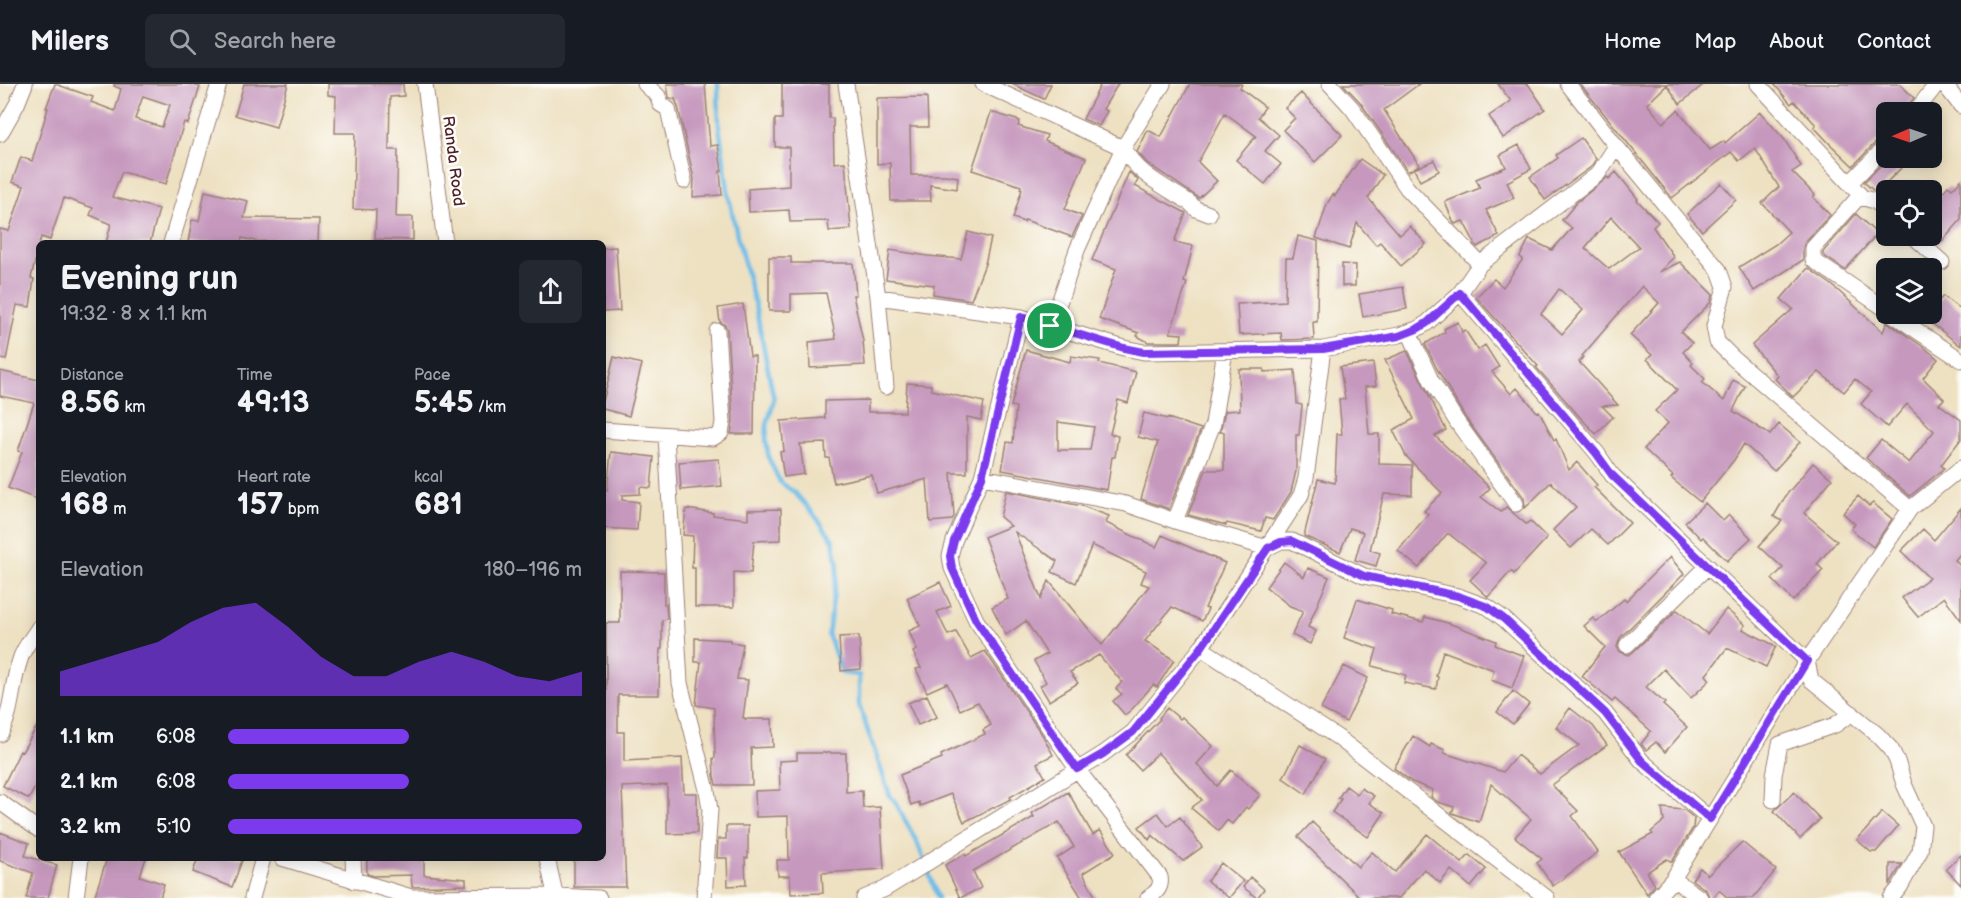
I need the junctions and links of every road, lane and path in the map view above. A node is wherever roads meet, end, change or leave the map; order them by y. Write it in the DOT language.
graph roads {
  1 [pos="25,84"];
  2 [pos="219,84"];
  3 [pos="425,84"];
  4 [pos="645,84"];
  5 [pos="846,84"];
  6 [pos="983,84"];
  7 [pos="1163,84"];
  8 [pos="1330,84"];
  9 [pos="1568,84"];
  10 [pos="1758,84"];
  11 [pos="1937,84"];
  12 [pos="1944,84"];
  13 [pos="1923,102"];
  14 [pos="1961,106"];
  15 [pos="0,134"];
  16 [pos="1616,146"];
  17 [pos="1123,148"];
  18 [pos="1876,156"];
  19 [pos="684,182"];
  20 [pos="1850,183"];
  21 [pos="1862,197"];
  22 [pos="1876,201"];
  23 [pos="1209,214"];
  24 [pos="172,240"];
  25 [pos="445,240"];
  26 [pos="1924,246"];
  27 [pos="1938,258"];
  28 [pos="1480,264"];
  29 [pos="1460,293"];
  30 [pos="878,297"];
  31 [pos="1876,303"];
  32 [pos="1021,317"];
  33 [pos="1907,324"];
  34 [pos="1050,326"];
  35 [pos="717,331"];
  36 [pos="1409,332"];
  37 [pos="1323,349"];
  38 [pos="1225,351"];
  39 [pos="1961,360"];
  40 [pos="886,387"];
  41 [pos="606,430"];
  42 [pos="666,435"];
  43 [pos="1961,468"];
  44 [pos="982,477"];
  45 [pos="1516,504"];
  46 [pos="1910,510"];
  47 [pos="1175,521"];
  48 [pos="1268,548"];
  49 [pos="1708,567"];
  50 [pos="36,632"];
  51 [pos="1627,645"];
  52 [pos="1201,648"];
  53 [pos="1807,661"];
  54 [pos="1852,713"];
  55 [pos="0,734"];
  56 [pos="1077,769"];
  57 [pos="1773,800"];
  58 [pos="0,802"];
  59 [pos="1710,819"];
  60 [pos="36,828"];
  61 [pos="81,861"];
  62 [pos="262,861"];
  63 [pos="291,861"];
  64 [pos="353,861"];
  65 [pos="548,861"];
  66 [pos="1672,879"];
  67 [pos="354,881"];
  68 [pos="1539,896"];
  69 [pos="411,897"];
  70 [pos="556,897"];
  71 [pos="76,898"];
  72 [pos="252,898"];
  73 [pos="599,898"];
  74 [pos="704,898"];
  75 [pos="864,898"];
  76 [pos="1148,898"];
  77 [pos="1656,898"];
  78 [pos="1700,898"];
  79 [pos="1891,898"];
  1 -- 15 [label="street"];
  2 -- 24 [label="street"];
  3 -- 25 [label="street, Randa Road"];
  4 -- 19 [label="street"];
  5 -- 30 [label="street"];
  6 -- 17 [label="street"];
  7 -- 17 [label="street"];
  8 -- 28 [label="street"];
  9 -- 16 [label="street"];
  10 -- 20 [label="street"];
  11 -- 13 [label="street"];
  12 -- 14 [label="street"];
  16 -- 28 [label="street"];
  16 -- 46 [label="street"];
  17 -- 23 [label="street"];
  17 -- 34 [label="street"];
  18 -- 20 [label="street"];
  20 -- 21 [label="street"];
  21 -- 22 [label="street"];
  21 -- 31 [label="street"];
  26 -- 27 [label="street"];
  28 -- 29 [label="street"];
  29 -- 36 [label="street"];
  29 -- 49 [label="street"];
  30 -- 32 [label="street"];
  30 -- 40 [label="street"];
  32 -- 34 [label="street"];
  32 -- 44 [label="street"];
  33 -- 39 [label="street"];
  34 -- 38 [label="street"];
  35 -- 42 [label="street"];
  36 -- 37 [label="street"];
  36 -- 45 [label="street"];
  37 -- 38 [label="street"];
  37 -- 48 [label="street"];
  38 -- 47 [label="street"];
  41 -- 42 [label="street"];
  42 -- 74 [label="street"];
  43 -- 46 [label="street"];
  44 -- 47 [label="street"];
  44 -- 56 [label="street"];
  46 -- 53 [label="street"];
  47 -- 48 [label="street"];
  48 -- 52 [label="street"];
  48 -- 59 [label="street"];
  49 -- 51 [label="street"];
  49 -- 53 [label="street"];
  50 -- 55 [label="street"];
  52 -- 56 [label="street"];
  52 -- 68 [label="street"];
  53 -- 54 [label="street"];
  53 -- 59 [label="street"];
  54 -- 57 [label="street"];
  54 -- 79 [label="street"];
  56 -- 75 [label="street"];
  56 -- 76 [label="street"];
  58 -- 60 [label="street"];
  59 -- 66 [label="street"];
  61 -- 71 [label="street"];
  62 -- 72 [label="street"];
  63 -- 67 [label="street"];
  64 -- 67 [label="street"];
  65 -- 70 [label="street"];
  66 -- 77 [label="street"];
  66 -- 78 [label="street"];
  67 -- 69 [label="street"];
  69 -- 70 [label="street"];
  70 -- 73 [label="street"];
}
